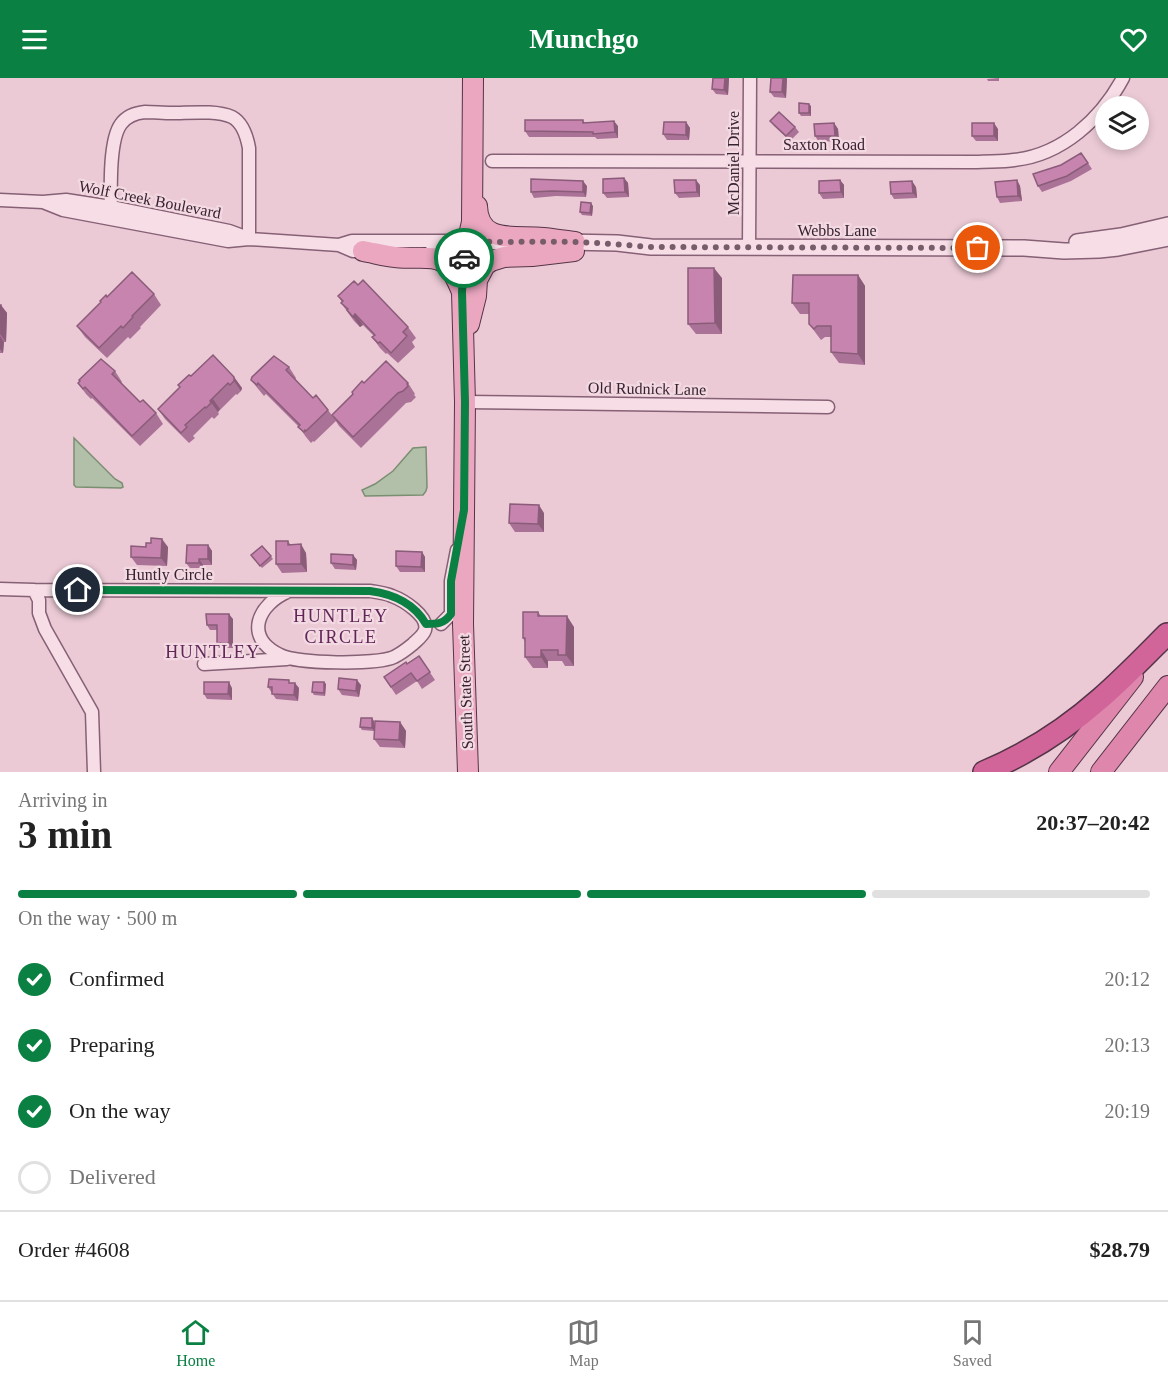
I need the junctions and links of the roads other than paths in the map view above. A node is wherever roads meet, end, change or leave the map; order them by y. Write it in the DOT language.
graph roads {
  1 [pos="461,78"];
  2 [pos="473,78"];
  3 [pos="750,78"];
  4 [pos="1123,78"];
  5 [pos="473,111"];
  6 [pos="750,160"];
  7 [pos="492,161"];
  8 [pos="0,200"];
  9 [pos="111,213"];
  10 [pos="1168,225"];
  11 [pos="1168,238"];
  12 [pos="249,239"];
  13 [pos="339,245"];
  14 [pos="465,245"];
  15 [pos="575,247"];
  16 [pos="749,248"];
  17 [pos="1024,248"];
  18 [pos="363,251"];
  19 [pos="462,292"];
  20 [pos="464,347"];
  21 [pos="465,402"];
  22 [pos="828,407"];
  23 [pos="464,510"];
  24 [pos="0,589"];
  25 [pos="34,590"];
  26 [pos="232,590"];
  27 [pos="289,591"];
  28 [pos="259,618"];
  29 [pos="426,624"];
  30 [pos="441,624"];
  31 [pos="463,624"];
  32 [pos="1168,633"];
  33 [pos="291,659"];
  34 [pos="204,664"];
  35 [pos="1168,686"];
  36 [pos="94,772"];
  37 [pos="468,772"];
  38 [pos="984,772"];
  39 [pos="1059,772"];
  40 [pos="1101,772"];
  1 -- 14 [label="main road, South State Street"];
  2 -- 5 [label="main road, South State Street"];
  3 -- 6 [label="street, McDaniel Drive"];
  4 -- 6 [label="street, Saxton Road"];
  5 -- 14 [label="main road, South State Street"];
  5 -- 15 [label="main road"];
  6 -- 7 [label="street, Saxton Road"];
  6 -- 16 [label="street, McDaniel Drive"];
  8 -- 9 [label="street, Wolf Creek Boulevard"];
  9 -- 12 [label="street, Wolf Creek Boulevard"];
  9 -- 12 [label="street"];
  10 -- 17 [label="street, Webbs Lane"];
  11 -- 17 [label="street, Webbs Lane"];
  12 -- 13 [label="street, Wolf Creek Boulevard"];
  13 -- 14 [label="street, Wolf Creek Boulevard"];
  13 -- 18 [label="street, Wolf Creek Boulevard"];
  14 -- 15 [label="street, Webbs Lane"];
  14 -- 18 [label="street, Wolf Creek Boulevard"];
  14 -- 19 [label="main road, South State Street"];
  15 -- 16 [label="street, Webbs Lane"];
  15 -- 20 [label="main road"];
  16 -- 17 [label="street, Webbs Lane"];
  18 -- 19 [label="main road"];
  19 -- 20 [label="main road, South State Street"];
  20 -- 21 [label="main road, South State Street"];
  21 -- 22 [label="street, Old Rudnick Lane"];
  21 -- 23 [label="main road, South State Street"];
  23 -- 30 [label="street"];
  23 -- 31 [label="main road, South State Street"];
  24 -- 25 [label="street, Huntly Circle"];
  25 -- 26 [label="street, Huntly Circle"];
  25 -- 36 [label="street"];
  26 -- 27 [label="street, Huntly Circle"];
  26 -- 28 [label="street, Huntly Circle"];
  27 -- 28 [label="street"];
  27 -- 29 [label="street, Huntly Circle"];
  28 -- 33 [label="street, Huntly Circle"];
  29 -- 30 [label="street"];
  29 -- 33 [label="street, Huntly Circle"];
  30 -- 31 [label="street"];
  31 -- 37 [label="main road, South State Street"];
  32 -- 38 [label="highway"];
  32 -- 39 [label="highway"];
  33 -- 34 [label="street, Huntly Circle"];
  35 -- 40 [label="highway"];
}
